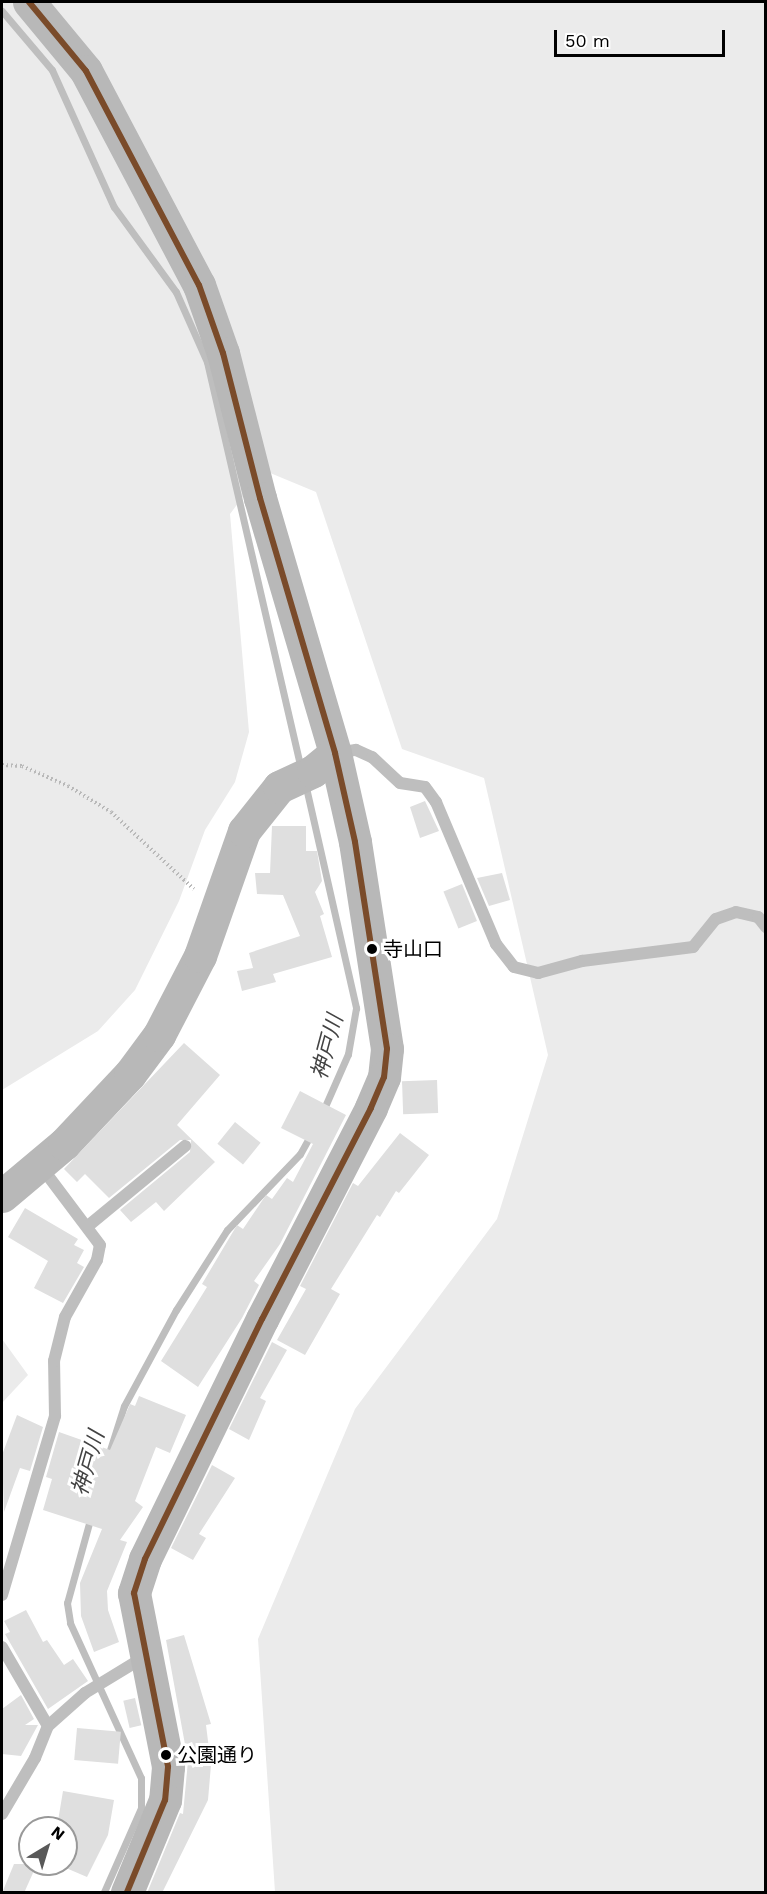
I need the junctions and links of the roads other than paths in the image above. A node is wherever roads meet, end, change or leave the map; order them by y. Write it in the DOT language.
graph roads {
  1 [pos="29,2"];
  2 [pos="335,753"];
  3 [pos="765,927"];
  4 [pos="185,1146"];
  5 [pos="39,1164"];
  6 [pos="2,1196"];
  7 [pos="88,1226"];
  8 [pos="2,1595"];
  9 [pos="2,1647"];
  10 [pos="145,1656"];
  11 [pos="48,1726"];
  12 [pos="2,1814"];
  13 [pos="127,1893"];
  1 -- 2 [label="street"];
  2 -- 3 [label="lane"];
  2 -- 5 [label="street"];
  2 -- 10 [label="street"];
  4 -- 7 [label="lane"];
  5 -- 6 [label="street"];
  5 -- 7 [label="lane"];
  7 -- 8 [label="lane"];
  9 -- 11 [label="lane"];
  10 -- 11 [label="lane"];
  10 -- 13 [label="street"];
  11 -- 12 [label="lane"];
}
